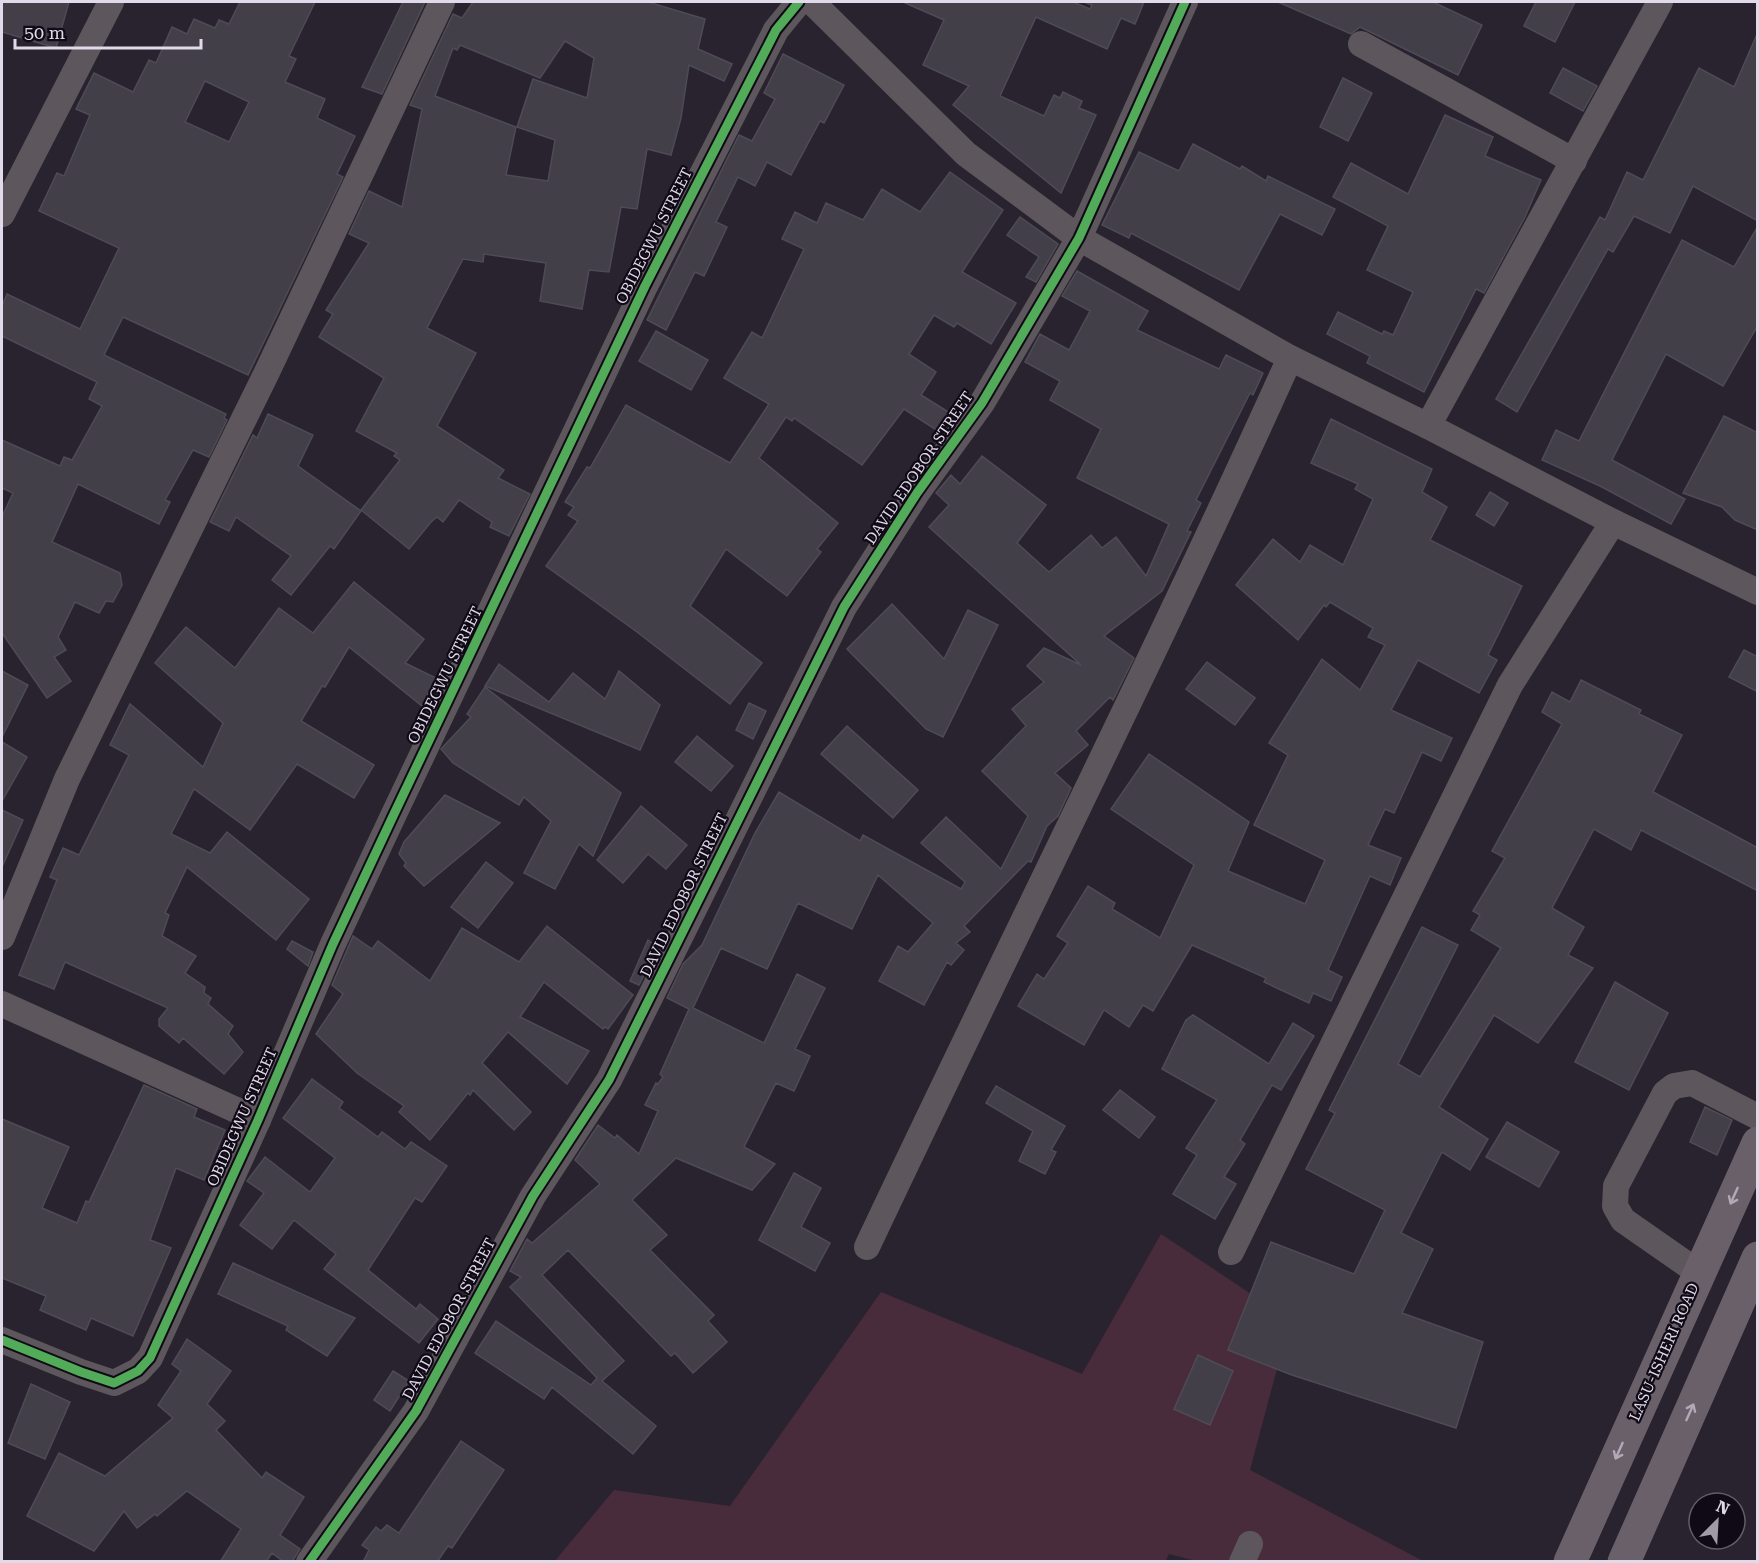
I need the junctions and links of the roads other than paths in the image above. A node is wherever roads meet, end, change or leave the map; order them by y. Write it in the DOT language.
graph roads {
  1 [pos="111,2"];
  2 [pos="442,2"];
  3 [pos="799,2"];
  4 [pos="812,2"];
  5 [pos="1185,2"];
  6 [pos="1660,2"];
  7 [pos="1361,44"];
  8 [pos="1574,161"];
  9 [pos="2,214"];
  10 [pos="1079,238"];
  11 [pos="1290,358"];
  12 [pos="1428,426"];
  13 [pos="1613,522"];
  14 [pos="1758,592"];
  15 [pos="2,937"];
  16 [pos="2,1004"];
  17 [pos="1758,1117"];
  18 [pos="258,1120"];
  19 [pos="1758,1143"];
  20 [pos="867,1247"];
  21 [pos="1231,1252"];
  22 [pos="1758,1258"];
  23 [pos="1699,1273"];
  24 [pos="2,1340"];
  25 [pos="309,1562"];
  26 [pos="1570,1562"];
  27 [pos="1624,1562"];
  1 -- 9 [label="street"];
  2 -- 15 [label="street"];
  3 -- 18 [label="street, OBIDEGWU STREET"];
  4 -- 10 [label="street"];
  5 -- 10 [label="street, DAVID EDOBOR STREET"];
  6 -- 8 [label="street"];
  7 -- 8 [label="street"];
  8 -- 12 [label="street"];
  10 -- 11 [label="street"];
  10 -- 25 [label="street, DAVID EDOBOR STREET"];
  11 -- 12 [label="street"];
  11 -- 20 [label="street"];
  12 -- 13 [label="street"];
  13 -- 14 [label="street"];
  13 -- 21 [label="street"];
  16 -- 18 [label="street"];
  17 -- 23 [label="street"];
  18 -- 24 [label="street, OBIDEGWU STREET"];
  19 -- 23 [label="main road, LASU-ISHERI ROAD, one-way"];
  27 -- 22 [label="main road, one-way"];
  23 -- 26 [label="main road, LASU-ISHERI ROAD, one-way"];
}
